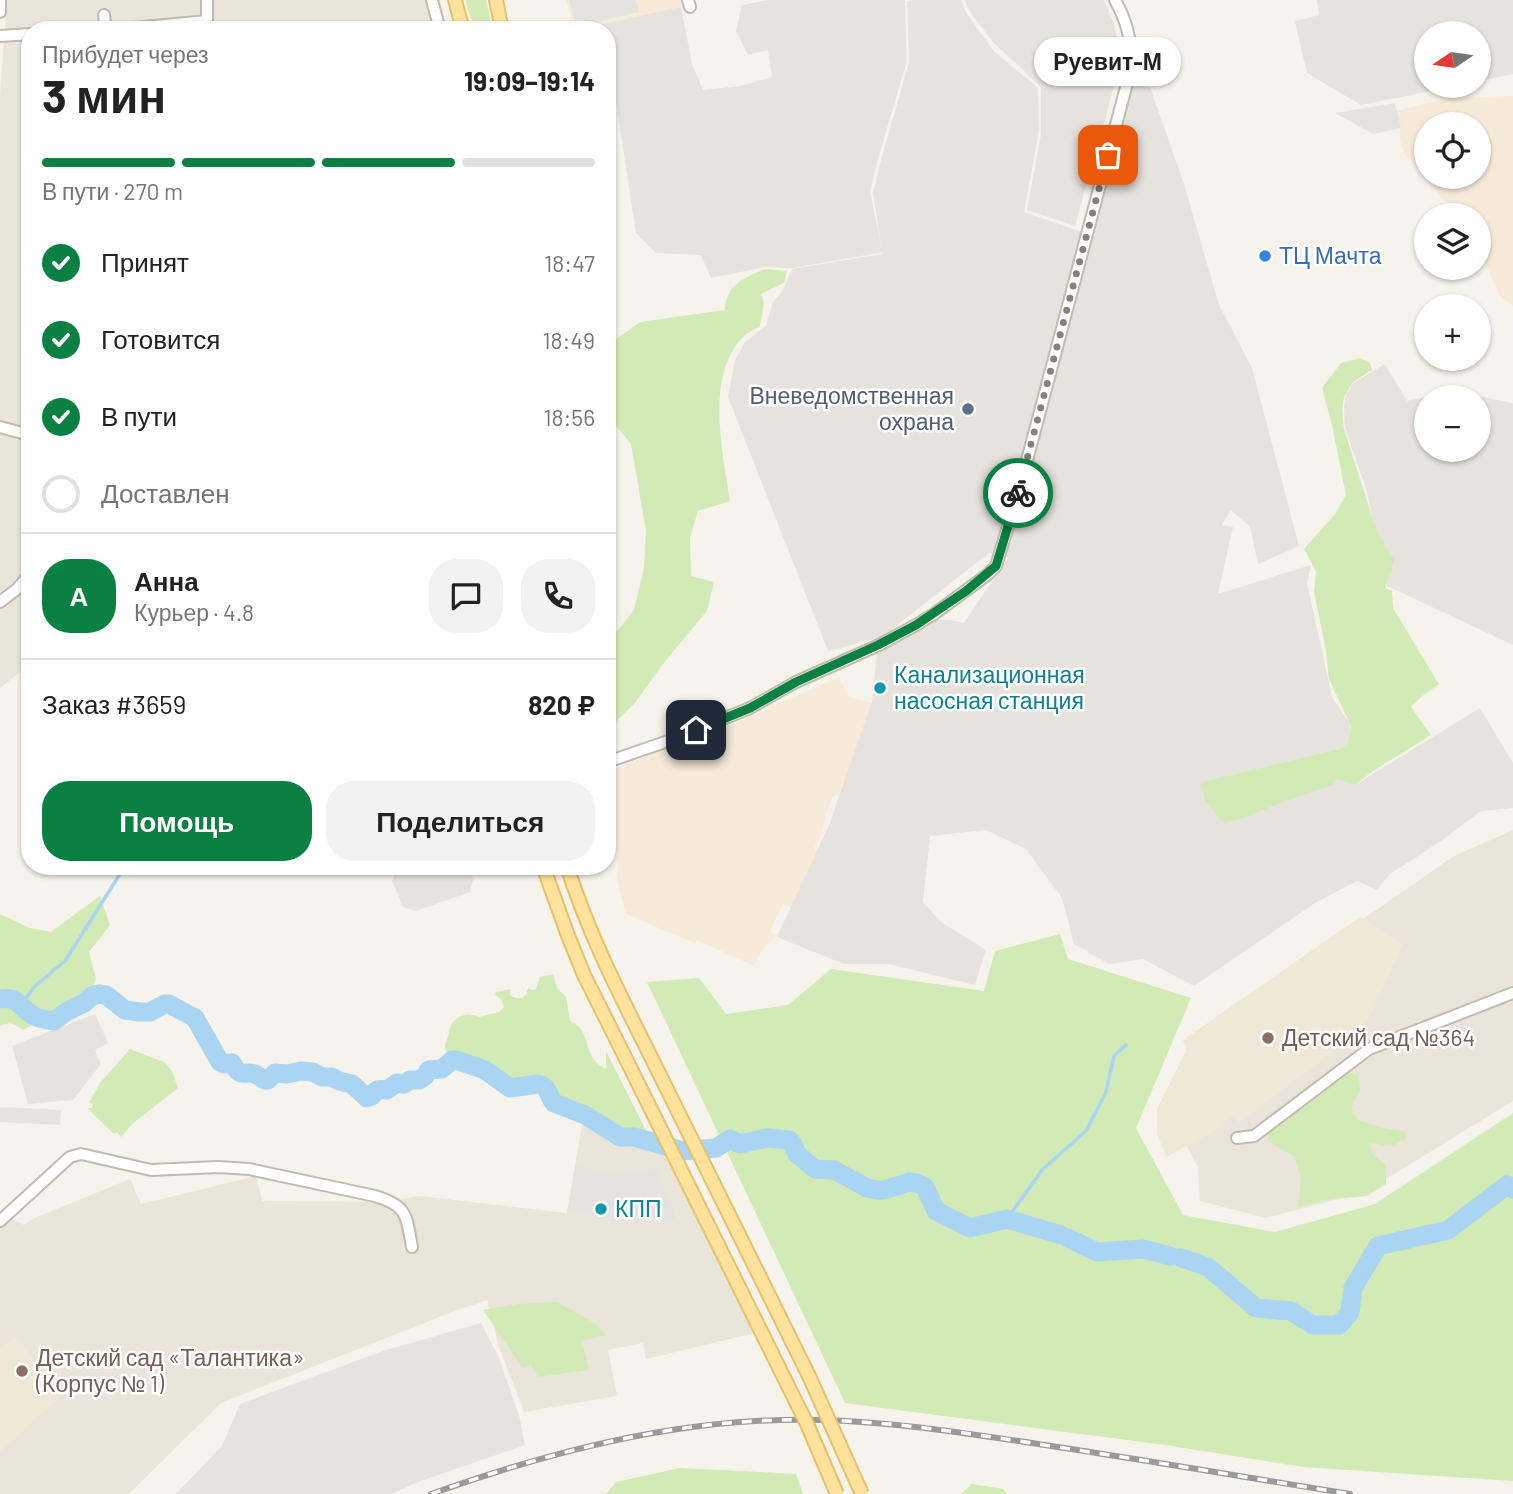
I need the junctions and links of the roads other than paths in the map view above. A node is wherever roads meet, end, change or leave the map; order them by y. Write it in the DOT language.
graph roads {
  1 [pos="0,0"];
  2 [pos="207,0"];
  3 [pos="432,0"];
  4 [pos="455,0"];
  5 [pos="496,0"];
  6 [pos="1115,0"];
  7 [pos="0,12"];
  8 [pos="104,15"];
  9 [pos="105,21"];
  10 [pos="207,21"];
  11 [pos="438,21"];
  12 [pos="462,21"];
  13 [pos="501,21"];
  14 [pos="21,35"];
  15 [pos="0,36"];
  16 [pos="0,427"];
  17 [pos="21,433"];
  18 [pos="21,584"];
  19 [pos="0,602"];
  20 [pos="616,759"];
  21 [pos="546,875"];
  22 [pos="570,875"];
  23 [pos="1513,993"];
  24 [pos="1237,1138"];
  25 [pos="0,1221"];
  26 [pos="412,1247"];
  27 [pos="837,1494"];
  28 [pos="862,1494"];
  1 -- 7 [label="street"];
  2 -- 10 [label="street"];
  3 -- 11 [label="street"];
  4 -- 12 [label="main road"];
  5 -- 13 [label="main road"];
  6 -- 20 [label="street"];
  8 -- 9 [label="street"];
  14 -- 15 [label="street"];
  16 -- 17 [label="street"];
  18 -- 19 [label="street"];
  21 -- 27 [label="main road, bridge"];
  22 -- 28 [label="main road, bridge"];
  23 -- 24 [label="street"];
  25 -- 26 [label="street"];
}
